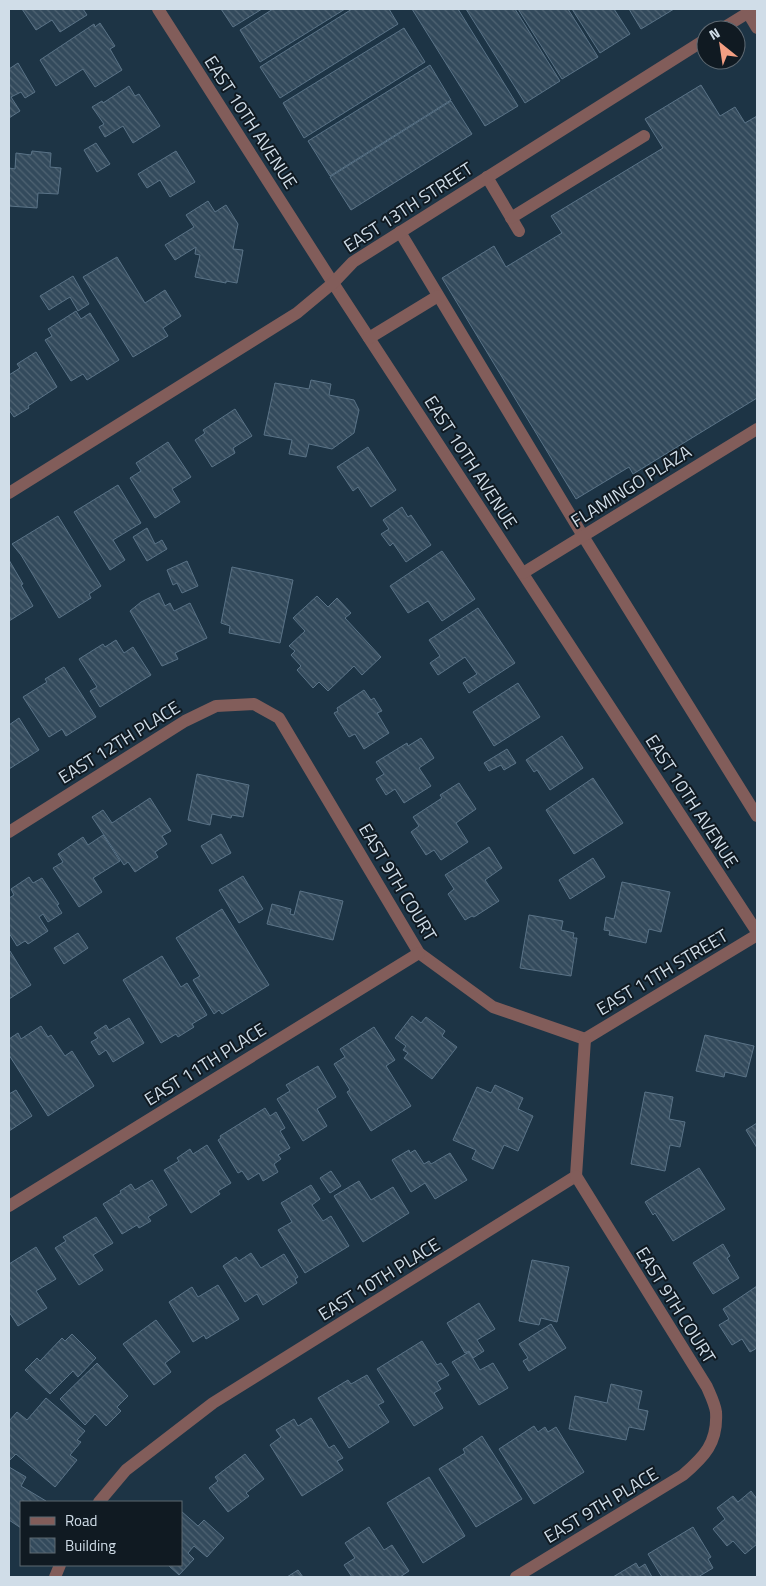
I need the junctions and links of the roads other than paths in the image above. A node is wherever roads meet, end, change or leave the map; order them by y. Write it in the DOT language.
graph roads {
  1 [pos="158,9"];
  2 [pos="751,11"];
  3 [pos="736,20"];
  4 [pos="757,28"];
  5 [pos="696,45"];
  6 [pos="644,136"];
  7 [pos="487,177"];
  8 [pos="511,218"];
  9 [pos="519,231"];
  10 [pos="400,232"];
  11 [pos="333,283"];
  12 [pos="438,296"];
  13 [pos="369,338"];
  14 [pos="757,429"];
  15 [pos="9,493"];
  16 [pos="583,536"];
  17 [pos="523,574"];
  18 [pos="254,704"];
  19 [pos="757,816"];
  20 [pos="9,832"];
  21 [pos="757,933"];
  22 [pos="419,953"];
  23 [pos="585,1039"];
  24 [pos="576,1176"];
  25 [pos="9,1206"];
  26 [pos="702,1458"];
  27 [pos="100,1501"];
  28 [pos="516,1577"];
  1 -- 11 [label="street, EAST 10TH AVENUE"];
  2 -- 3 [label="street"];
  2 -- 4 [label="street"];
  5 -- 7 [label="street, EAST 13TH STREET"];
  6 -- 8 [label="street"];
  7 -- 8 [label="street"];
  7 -- 10 [label="street, EAST 13TH STREET"];
  8 -- 9 [label="street"];
  10 -- 11 [label="street, EAST 13TH STREET"];
  10 -- 12 [label="street"];
  11 -- 13 [label="street, EAST 10TH AVENUE"];
  11 -- 15 [label="street, EAST 13TH STREET"];
  12 -- 13 [label="street"];
  12 -- 16 [label="street"];
  13 -- 17 [label="street, EAST 10TH AVENUE"];
  14 -- 16 [label="street, FLAMINGO PLAZA"];
  16 -- 17 [label="street, FLAMINGO PLAZA"];
  16 -- 19 [label="street"];
  17 -- 21 [label="street, EAST 10TH AVENUE"];
  18 -- 20 [label="street, EAST 12TH PLACE"];
  18 -- 22 [label="street, EAST 9TH COURT"];
  21 -- 23 [label="street, EAST 11TH STREET"];
  22 -- 23 [label="street, EAST 9TH COURT"];
  22 -- 25 [label="street, EAST 11TH PLACE"];
  23 -- 24 [label="street"];
  24 -- 26 [label="street, EAST 9TH COURT"];
  24 -- 27 [label="street, EAST 10TH PLACE"];
  26 -- 28 [label="street, EAST 9TH PLACE"];
}
